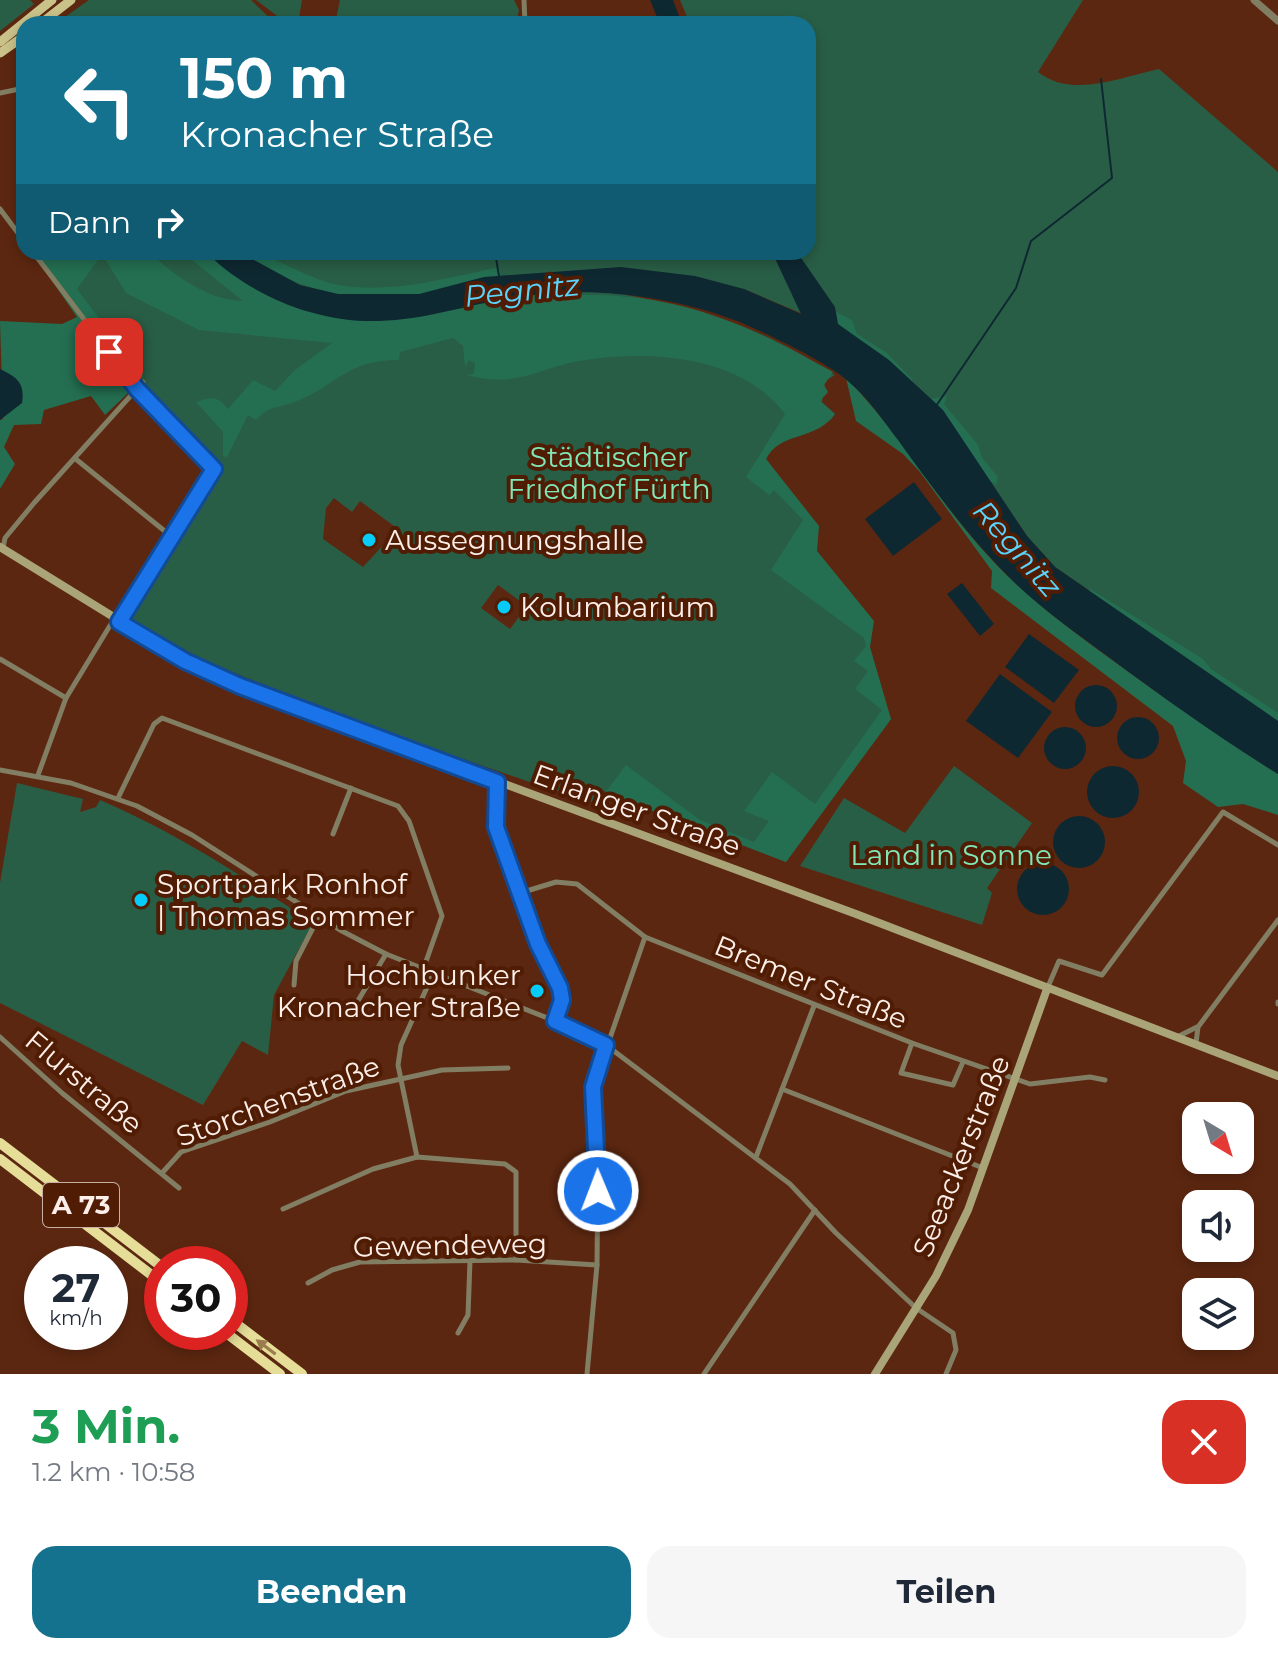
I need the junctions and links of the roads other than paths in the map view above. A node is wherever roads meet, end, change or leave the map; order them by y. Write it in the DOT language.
graph roads {
  1 [pos="52,0"];
  2 [pos="71,0"];
  3 [pos="1255,0"];
  4 [pos="32,16"];
  5 [pos="50,16"];
  6 [pos="1278,21"];
  7 [pos="16,29"];
  8 [pos="0,42"];
  9 [pos="0,209"];
  10 [pos="16,230"];
  11 [pos="39,260"];
  12 [pos="143,382"];
  13 [pos="137,389"];
  14 [pos="76,459"];
  15 [pos="172,537"];
  16 [pos="1,549"];
  17 [pos="116,620"];
  18 [pos="0,659"];
  19 [pos="66,698"];
  20 [pos="0,770"];
  21 [pos="38,775"];
  22 [pos="497,782"];
  23 [pos="351,788"];
  24 [pos="118,798"];
  25 [pos="333,834"];
  26 [pos="1278,845"];
  27 [pos="520,893"];
  28 [pos="319,916"];
  29 [pos="1278,920"];
  30 [pos="645,937"];
  31 [pos="386,954"];
  32 [pos="423,970"];
  33 [pos="433,974"];
  34 [pos="294,985"];
  35 [pos="1047,989"];
  36 [pos="814,1006"];
  37 [pos="350,1014"];
  38 [pos="555,1021"];
  39 [pos="1198,1027"];
  40 [pos="0,1037"];
  41 [pos="1177,1037"];
  42 [pos="912,1043"];
  43 [pos="1196,1044"];
  44 [pos="606,1045"];
  45 [pos="963,1061"];
  46 [pos="508,1068"];
  47 [pos="1278,1076"];
  48 [pos="401,1078"];
  49 [pos="1018,1080"];
  50 [pos="1105,1080"];
  51 [pos="782,1089"];
  52 [pos="0,1143"];
  53 [pos="417,1157"];
  54 [pos="756,1157"];
  55 [pos="0,1159"];
  56 [pos="984,1168"];
  57 [pos="162,1173"];
  58 [pos="179,1188"];
  59 [pos="283,1209"];
  60 [pos="815,1210"];
  61 [pos="144,1253"];
  62 [pos="516,1260"];
  63 [pos="470,1261"];
  64 [pos="597,1265"];
  65 [pos="144,1269"];
  66 [pos="308,1283"];
  67 [pos="916,1308"];
  68 [pos="248,1333"];
  69 [pos="458,1333"];
  70 [pos="248,1350"];
  71 [pos="280,1374"];
  72 [pos="302,1374"];
  73 [pos="587,1374"];
  74 [pos="704,1374"];
  75 [pos="875,1374"];
  76 [pos="946,1374"];
  1 -- 4 [label="main road"];
  2 -- 5 [label="main road"];
  3 -- 6 [label="street"];
  7 -- 8 [label="main road"];
  9 -- 10 [label="street"];
  11 -- 13 [label="street"];
  12 -- 13 [label="street"];
  13 -- 14 [label="street"];
  13 -- 15 [label="street"];
  14 -- 15 [label="street"];
  14 -- 16 [label="street"];
  15 -- 17 [label="street"];
  16 -- 17 [label="main road, Erlanger Straße"];
  17 -- 19 [label="street"];
  17 -- 22 [label="main road, Erlanger Straße"];
  18 -- 19 [label="street"];
  19 -- 21 [label="street"];
  20 -- 21 [label="street"];
  21 -- 24 [label="street"];
  22 -- 27 [label="street"];
  22 -- 35 [label="main road, Erlanger Straße"];
  23 -- 24 [label="street"];
  23 -- 25 [label="street"];
  23 -- 32 [label="street"];
  24 -- 28 [label="street"];
  26 -- 35 [label="street"];
  27 -- 30 [label="street, Bremer Straße"];
  27 -- 38 [label="street"];
  28 -- 31 [label="street"];
  28 -- 34 [label="street"];
  29 -- 39 [label="street"];
  30 -- 36 [label="street, Bremer Straße"];
  30 -- 44 [label="street"];
  31 -- 32 [label="street"];
  31 -- 37 [label="street"];
  32 -- 33 [label="street"];
  33 -- 38 [label="street"];
  33 -- 48 [label="street"];
  35 -- 41 [label="main road, Erlanger Straße"];
  35 -- 49 [label="main road, Seeackerstraße"];
  36 -- 42 [label="street, Bremer Straße"];
  36 -- 51 [label="street"];
  38 -- 44 [label="street"];
  39 -- 41 [label="street"];
  39 -- 43 [label="street"];
  40 -- 57 [label="street, Flurstraße"];
  41 -- 43 [label="main road, Erlanger Straße"];
  42 -- 45 [label="street, Bremer Straße"];
  42 -- 45 [label="street"];
  43 -- 47 [label="main road, Erlanger Straße"];
  44 -- 54 [label="street"];
  44 -- 64 [label="street"];
  45 -- 49 [label="street, Bremer Straße"];
  46 -- 48 [label="street, Storchenstraße"];
  48 -- 53 [label="street"];
  48 -- 57 [label="street, Storchenstraße"];
  49 -- 50 [label="street, Bremer Straße"];
  49 -- 56 [label="main road, Seeackerstraße"];
  51 -- 54 [label="street"];
  51 -- 56 [label="street"];
  52 -- 61 [label="highway, A 73"];
  53 -- 59 [label="street"];
  53 -- 62 [label="street"];
  54 -- 60 [label="street"];
  55 -- 65 [label="highway, A 73"];
  56 -- 67 [label="main road, Seeackerstraße"];
  57 -- 58 [label="street, Flurstraße"];
  60 -- 67 [label="street"];
  60 -- 74 [label="street"];
  62 -- 63 [label="street, Gewendeweg"];
  62 -- 64 [label="street, Gewendeweg"];
  63 -- 66 [label="street, Gewendeweg"];
  63 -- 69 [label="street"];
  64 -- 73 [label="street"];
  67 -- 75 [label="main road, Seeackerstraße"];
  67 -- 76 [label="street"];
  72 -- 68 [label="highway, one-way"];
  70 -- 71 [label="highway"];
}
